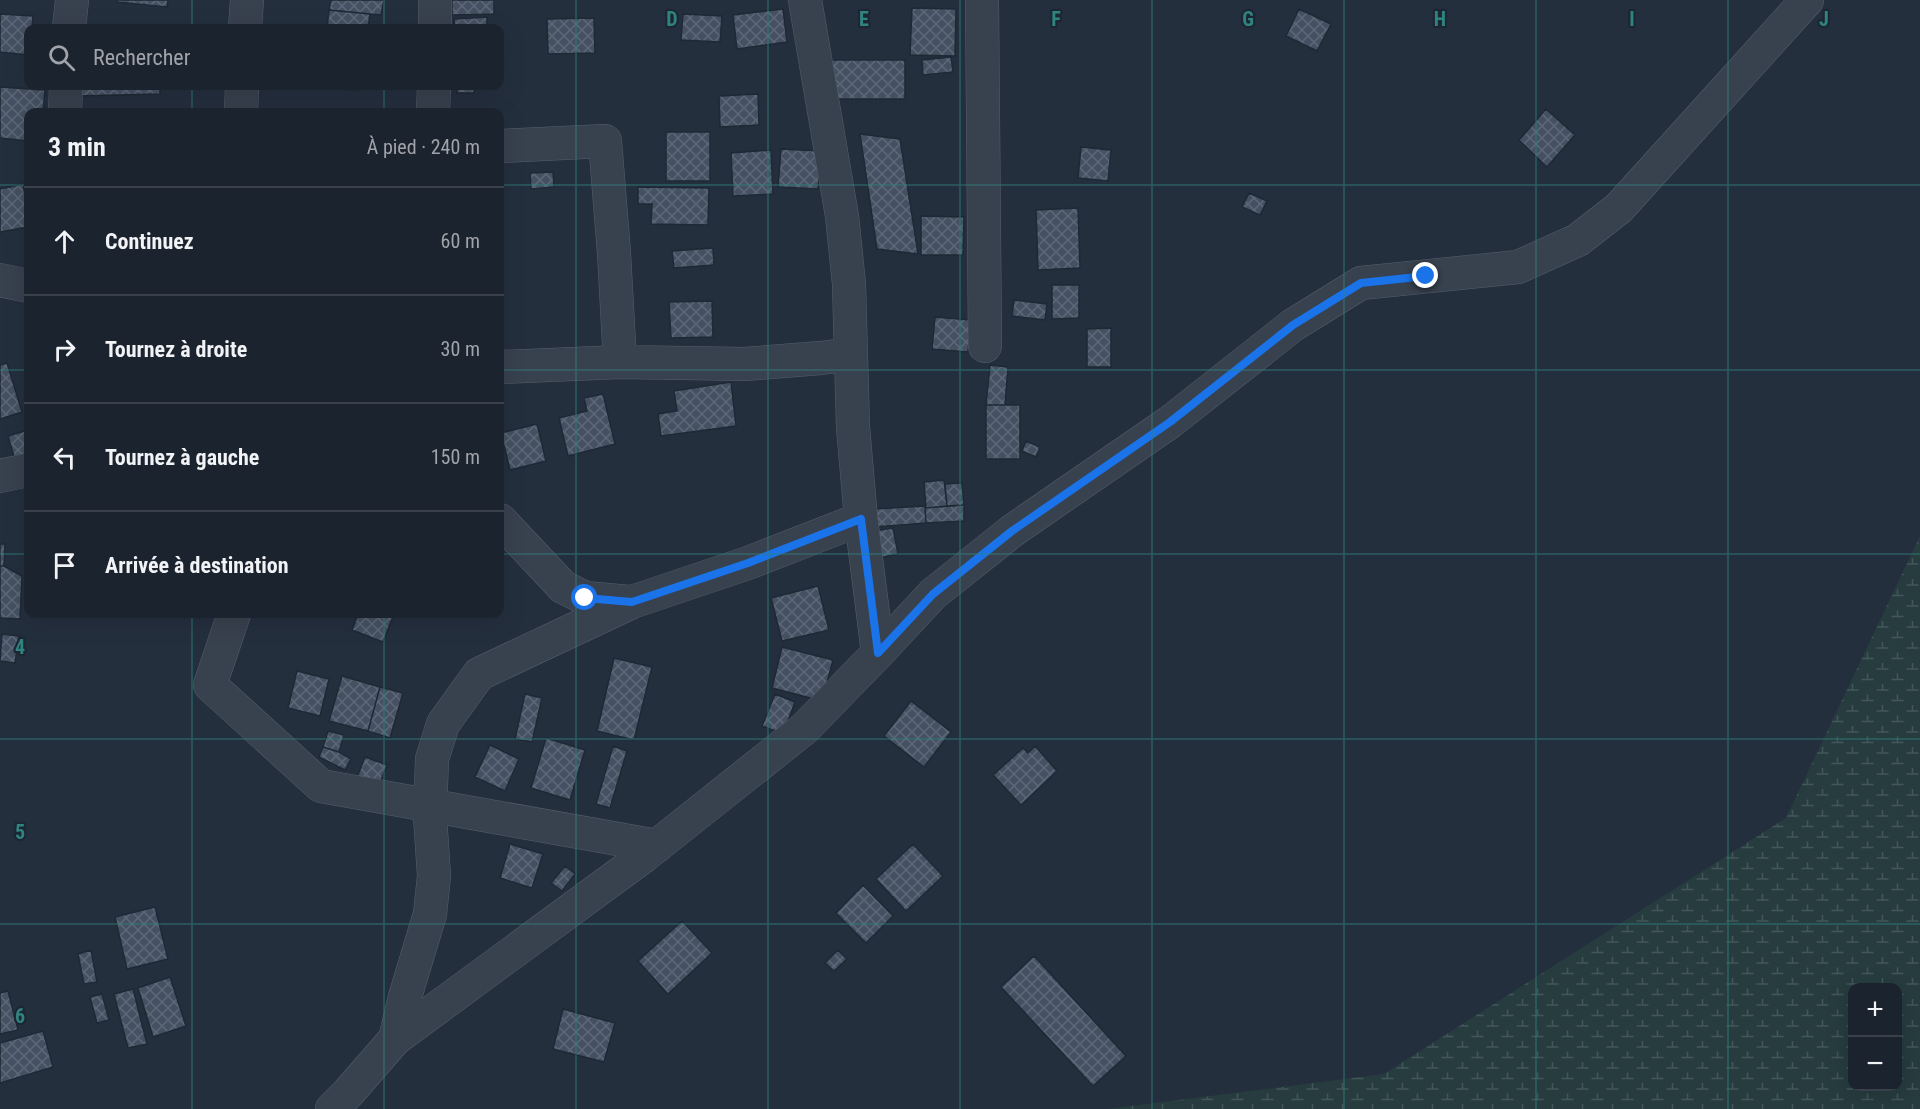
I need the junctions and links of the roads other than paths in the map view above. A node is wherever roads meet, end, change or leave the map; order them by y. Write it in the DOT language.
graph roads {
  1 [pos="72,0"];
  2 [pos="247,0"];
  3 [pos="435,0"];
  4 [pos="805,0"];
  5 [pos="982,0"];
  6 [pos="1807,0"];
  7 [pos="69,24"];
  8 [pos="245,24"];
  9 [pos="435,24"];
  10 [pos="66,90"];
  11 [pos="242,90"];
  12 [pos="434,90"];
  13 [pos="66,108"];
  14 [pos="241,108"];
  15 [pos="433,108"];
  16 [pos="504,146"];
  17 [pos="0,280"];
  18 [pos="24,285"];
  19 [pos="985,346"];
  20 [pos="851,354"];
  21 [pos="620,362"];
  22 [pos="504,367"];
  23 [pos="24,471"];
  24 [pos="0,476"];
  25 [pos="861,519"];
  26 [pos="504,524"];
  27 [pos="632,602"];
  28 [pos="233,618"];
  29 [pos="878,653"];
  30 [pos="430,805"];
  31 [pos="657,846"];
  32 [pos="395,1040"];
  33 [pos="332,1109"];
  1 -- 7 [label="street"];
  2 -- 8 [label="street"];
  3 -- 9 [label="street"];
  4 -- 20 [label="street"];
  5 -- 19 [label="street"];
  6 -- 29 [label="street"];
  10 -- 13 [label="street"];
  11 -- 14 [label="street"];
  12 -- 15 [label="street"];
  16 -- 21 [label="street"];
  17 -- 18 [label="street"];
  20 -- 21 [label="street"];
  20 -- 25 [label="street"];
  21 -- 22 [label="street"];
  23 -- 24 [label="street"];
  25 -- 27 [label="street"];
  25 -- 29 [label="street"];
  26 -- 27 [label="street"];
  27 -- 30 [label="street"];
  28 -- 30 [label="street"];
  29 -- 31 [label="street"];
  30 -- 31 [label="street"];
  30 -- 32 [label="street"];
  31 -- 32 [label="street"];
  32 -- 33 [label="street"];
}
